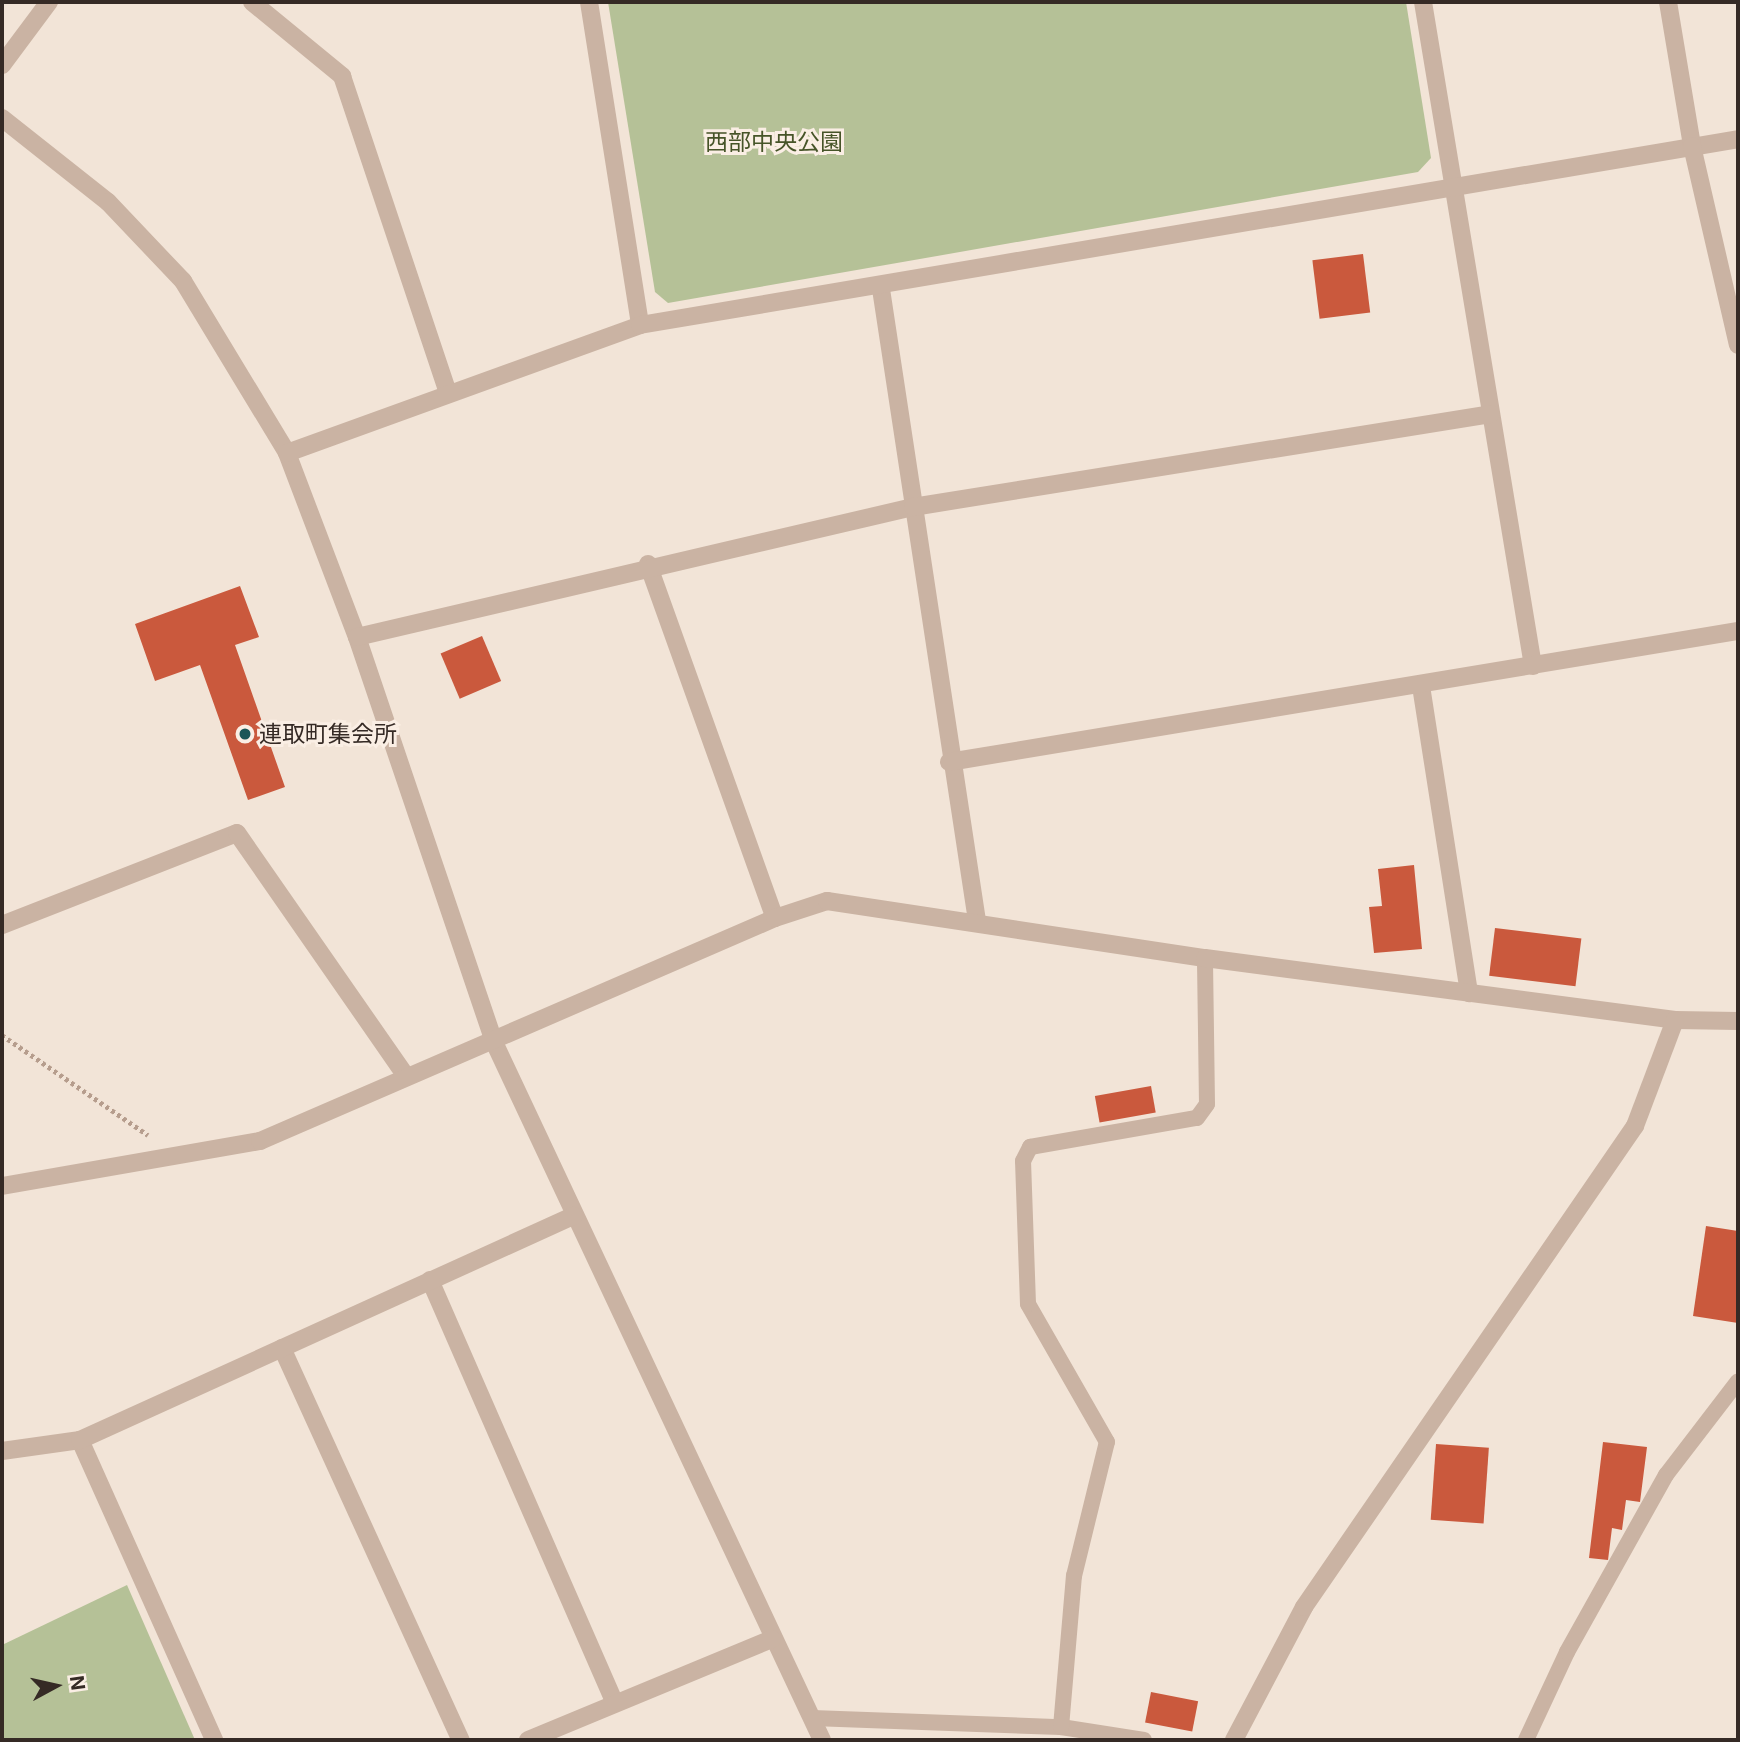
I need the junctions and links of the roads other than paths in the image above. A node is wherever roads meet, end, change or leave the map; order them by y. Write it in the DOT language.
graph roads {
  1 [pos="49,2"];
  2 [pos="252,2"];
  3 [pos="589,2"];
  4 [pos="1423,2"];
  5 [pos="1668,2"];
  6 [pos="2,65"];
  7 [pos="2,118"];
  8 [pos="1738,139"];
  9 [pos="1692,146"];
  10 [pos="1454,185"];
  11 [pos="881,289"];
  12 [pos="640,325"];
  13 [pos="1738,345"];
  14 [pos="448,392"];
  15 [pos="1491,414"];
  16 [pos="287,453"];
  17 [pos="913,508"];
  18 [pos="648,564"];
  19 [pos="1738,631"];
  20 [pos="357,637"];
  21 [pos="1532,666"];
  22 [pos="1421,686"];
  23 [pos="949,762"];
  24 [pos="775,918"];
  25 [pos="977,921"];
  26 [pos="2,925"];
  27 [pos="1205,958"];
  28 [pos="1469,993"];
  29 [pos="1675,1020"];
  30 [pos="1738,1021"];
  31 [pos="494,1042"];
  32 [pos="405,1075"];
  33 [pos="2,1185"];
  34 [pos="573,1216"];
  35 [pos="430,1280"];
  36 [pos="282,1348"];
  37 [pos="1738,1381"];
  38 [pos="80,1440"];
  39 [pos="2,1451"];
  40 [pos="772,1639"];
  41 [pos="614,1701"];
  42 [pos="812,1718"];
  43 [pos="1061,1727"];
  44 [pos="214,1740"];
  45 [pos="461,1740"];
  46 [pos="528,1740"];
  47 [pos="822,1740"];
  48 [pos="1144,1740"];
  49 [pos="1234,1740"];
  50 [pos="1526,1740"];
  1 -- 6 [label="street"];
  2 -- 14 [label="street"];
  3 -- 12 [label="street"];
  4 -- 10 [label="street"];
  5 -- 9 [label="street"];
  7 -- 16 [label="street"];
  8 -- 9 [label="street"];
  9 -- 10 [label="street"];
  9 -- 13 [label="street"];
  10 -- 11 [label="street"];
  10 -- 15 [label="street"];
  11 -- 12 [label="street"];
  11 -- 17 [label="street"];
  12 -- 14 [label="street"];
  14 -- 16 [label="street"];
  15 -- 17 [label="street"];
  15 -- 21 [label="street"];
  16 -- 20 [label="street"];
  17 -- 18 [label="street"];
  17 -- 23 [label="street"];
  18 -- 20 [label="street"];
  18 -- 24 [label="street"];
  19 -- 21 [label="street"];
  20 -- 31 [label="street"];
  21 -- 22 [label="street"];
  22 -- 23 [label="street"];
  22 -- 28 [label="street"];
  23 -- 25 [label="street"];
  24 -- 25 [label="street"];
  24 -- 31 [label="street"];
  25 -- 27 [label="street"];
  26 -- 32 [label="street"];
  27 -- 28 [label="street"];
  27 -- 43 [label="lane"];
  28 -- 29 [label="street"];
  29 -- 30 [label="street"];
  29 -- 49 [label="street"];
  31 -- 32 [label="street"];
  31 -- 34 [label="street"];
  32 -- 33 [label="street"];
  34 -- 35 [label="street"];
  34 -- 40 [label="street"];
  35 -- 36 [label="street"];
  35 -- 41 [label="street"];
  36 -- 38 [label="street"];
  36 -- 45 [label="street"];
  37 -- 50 [label="lane"];
  38 -- 39 [label="street"];
  38 -- 44 [label="street"];
  40 -- 41 [label="street"];
  40 -- 42 [label="street"];
  41 -- 46 [label="street"];
  42 -- 43 [label="lane"];
  42 -- 47 [label="street"];
  43 -- 48 [label="lane"];
}
